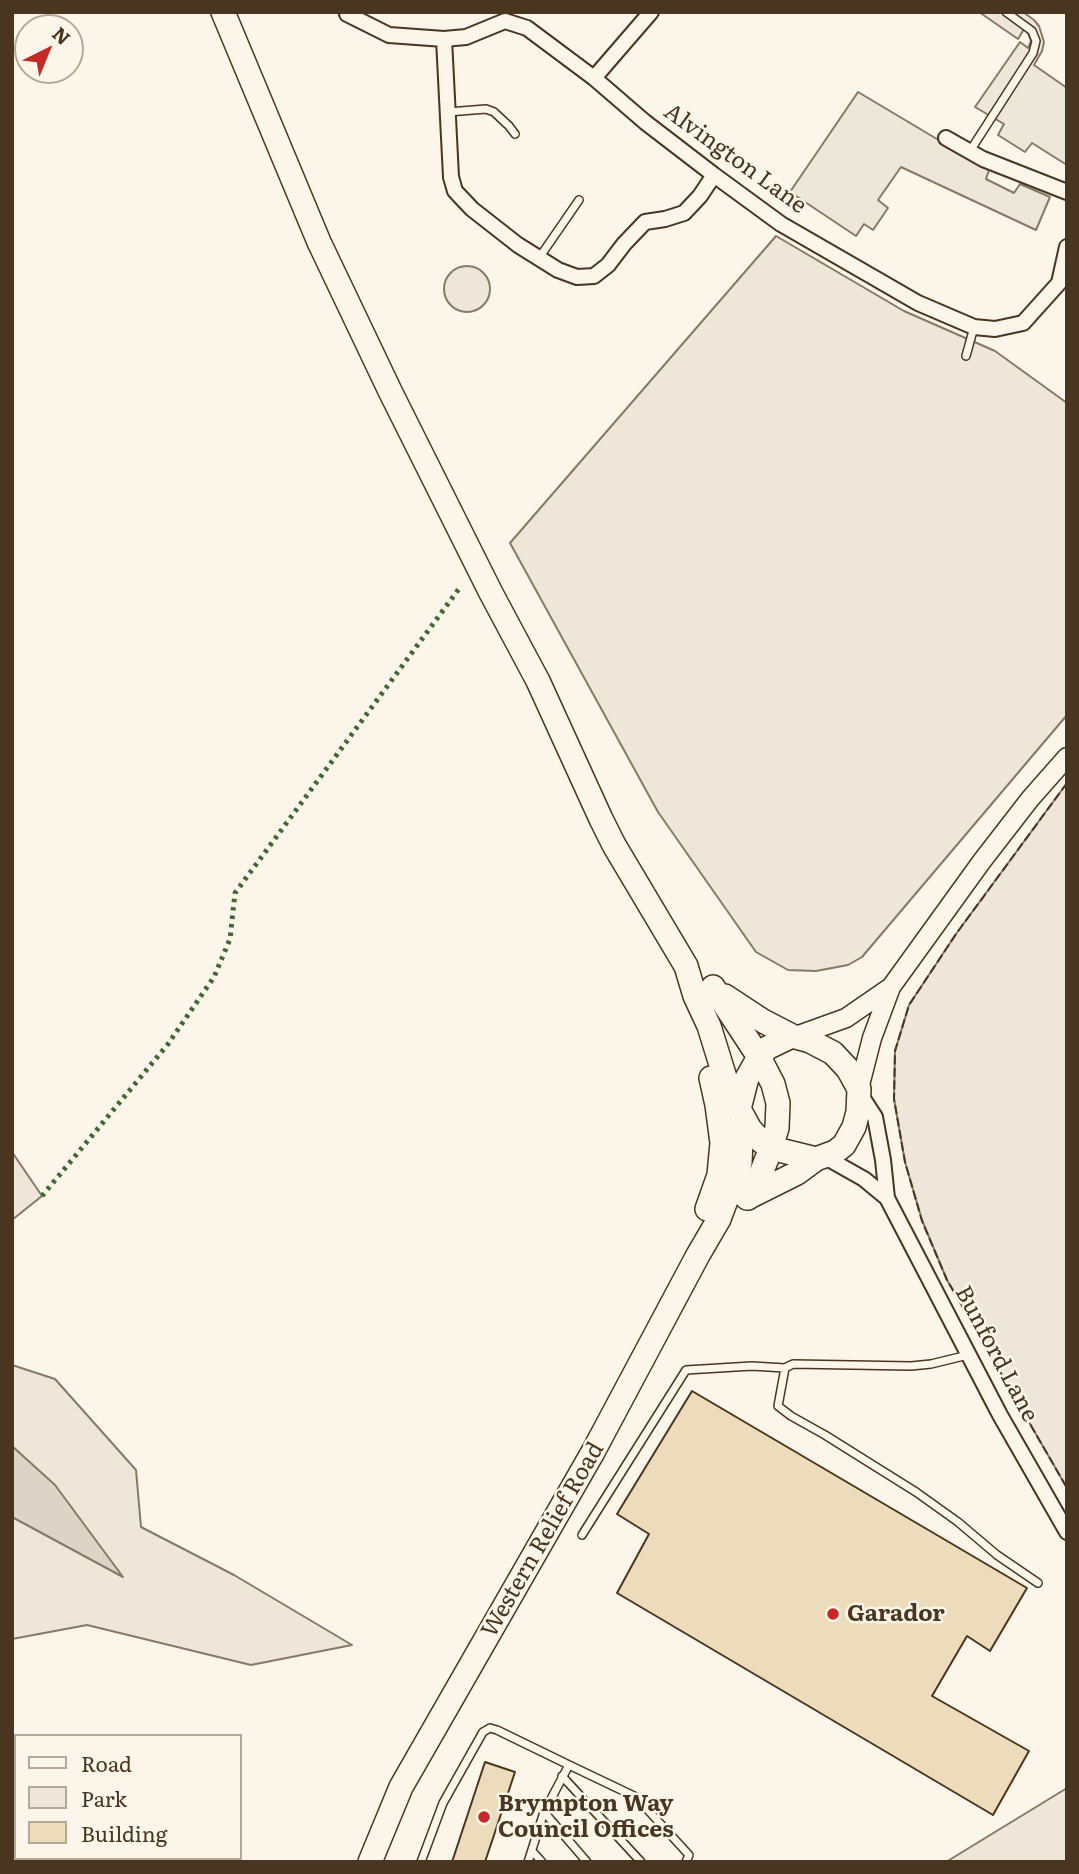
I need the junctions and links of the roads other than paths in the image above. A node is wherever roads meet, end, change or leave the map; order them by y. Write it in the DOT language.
graph roads {
  1 [pos="223,12"];
  2 [pos="651,12"];
  3 [pos="1006,12"];
  4 [pos="347,14"];
  5 [pos="444,39"];
  6 [pos="594,78"];
  7 [pos="447,112"];
  8 [pos="515,134"];
  9 [pos="946,138"];
  10 [pos="970,151"];
  11 [pos="714,175"];
  12 [pos="1067,192"];
  13 [pos="579,200"];
  14 [pos="1067,247"];
  15 [pos="539,258"];
  16 [pos="974,327"];
  17 [pos="966,356"];
  18 [pos="1067,757"];
  19 [pos="662,925"];
  20 [pos="686,966"];
  21 [pos="713,987"];
  22 [pos="891,987"];
  23 [pos="794,1036"];
  24 [pos="759,1057"];
  25 [pos="860,1091"];
  26 [pos="741,1113"];
  27 [pos="771,1148"];
  28 [pos="821,1158"];
  29 [pos="748,1198"];
  30 [pos="887,1198"];
  31 [pos="719,1219"];
  32 [pos="698,1255"];
  33 [pos="968,1355"];
  34 [pos="785,1368"];
  35 [pos="1067,1532"];
  36 [pos="582,1535"];
  37 [pos="1038,1583"];
  38 [pos="569,1765"];
  39 [pos="562,1776"];
  40 [pos="544,1812"];
  41 [pos="532,1851"];
  42 [pos="370,1862"];
  43 [pos="421,1862"];
  44 [pos="528,1862"];
  45 [pos="542,1862"];
  46 [pos="587,1862"];
  47 [pos="641,1862"];
  48 [pos="686,1862"];
  1 -- 19 [label="highway"];
  2 -- 6 [label="street"];
  3 -- 10 [label="lane"];
  4 -- 5 [label="street, Alvington Lane"];
  5 -- 6 [label="street, Alvington Lane"];
  5 -- 7 [label="street"];
  6 -- 11 [label="street, Alvington Lane"];
  7 -- 8 [label="lane"];
  7 -- 15 [label="street"];
  9 -- 10 [label="street"];
  10 -- 12 [label="street"];
  11 -- 15 [label="street"];
  11 -- 16 [label="street, Alvington Lane"];
  13 -- 15 [label="lane"];
  14 -- 16 [label="street, Alvington Lane"];
  16 -- 17 [label="lane"];
  18 -- 22 [label="street"];
  19 -- 20 [label="highway"];
  19 -- 32 [label="highway"];
  20 -- 21 [label="highway"];
  20 -- 26 [label="highway"];
  21 -- 23 [label="highway"];
  21 -- 24 [label="highway"];
  22 -- 23 [label="street"];
  22 -- 25 [label="street"];
  23 -- 24 [label="highway"];
  23 -- 25 [label="highway"];
  24 -- 26 [label="highway"];
  24 -- 27 [label="highway"];
  25 -- 28 [label="highway, Western Relief Road"];
  25 -- 30 [label="street, Bunford Lane"];
  26 -- 27 [label="highway"];
  26 -- 31 [label="highway, Western Relief Road"];
  27 -- 28 [label="highway"];
  27 -- 29 [label="highway"];
  28 -- 29 [label="highway, Western Relief Road"];
  28 -- 30 [label="street, Bunford Lane"];
  29 -- 31 [label="highway, Western Relief Road"];
  30 -- 33 [label="street, Bunford Lane"];
  31 -- 32 [label="highway, Western Relief Road"];
  32 -- 42 [label="highway, Western Relief Road"];
  33 -- 34 [label="lane"];
  33 -- 35 [label="street, Bunford Lane"];
  34 -- 36 [label="lane"];
  34 -- 37 [label="lane"];
  38 -- 39 [label="lane"];
  38 -- 43 [label="lane"];
  38 -- 48 [label="lane"];
  39 -- 40 [label="lane"];
  39 -- 47 [label="lane"];
  40 -- 41 [label="lane"];
  40 -- 46 [label="lane"];
  41 -- 44 [label="lane"];
  41 -- 45 [label="lane"];
}
